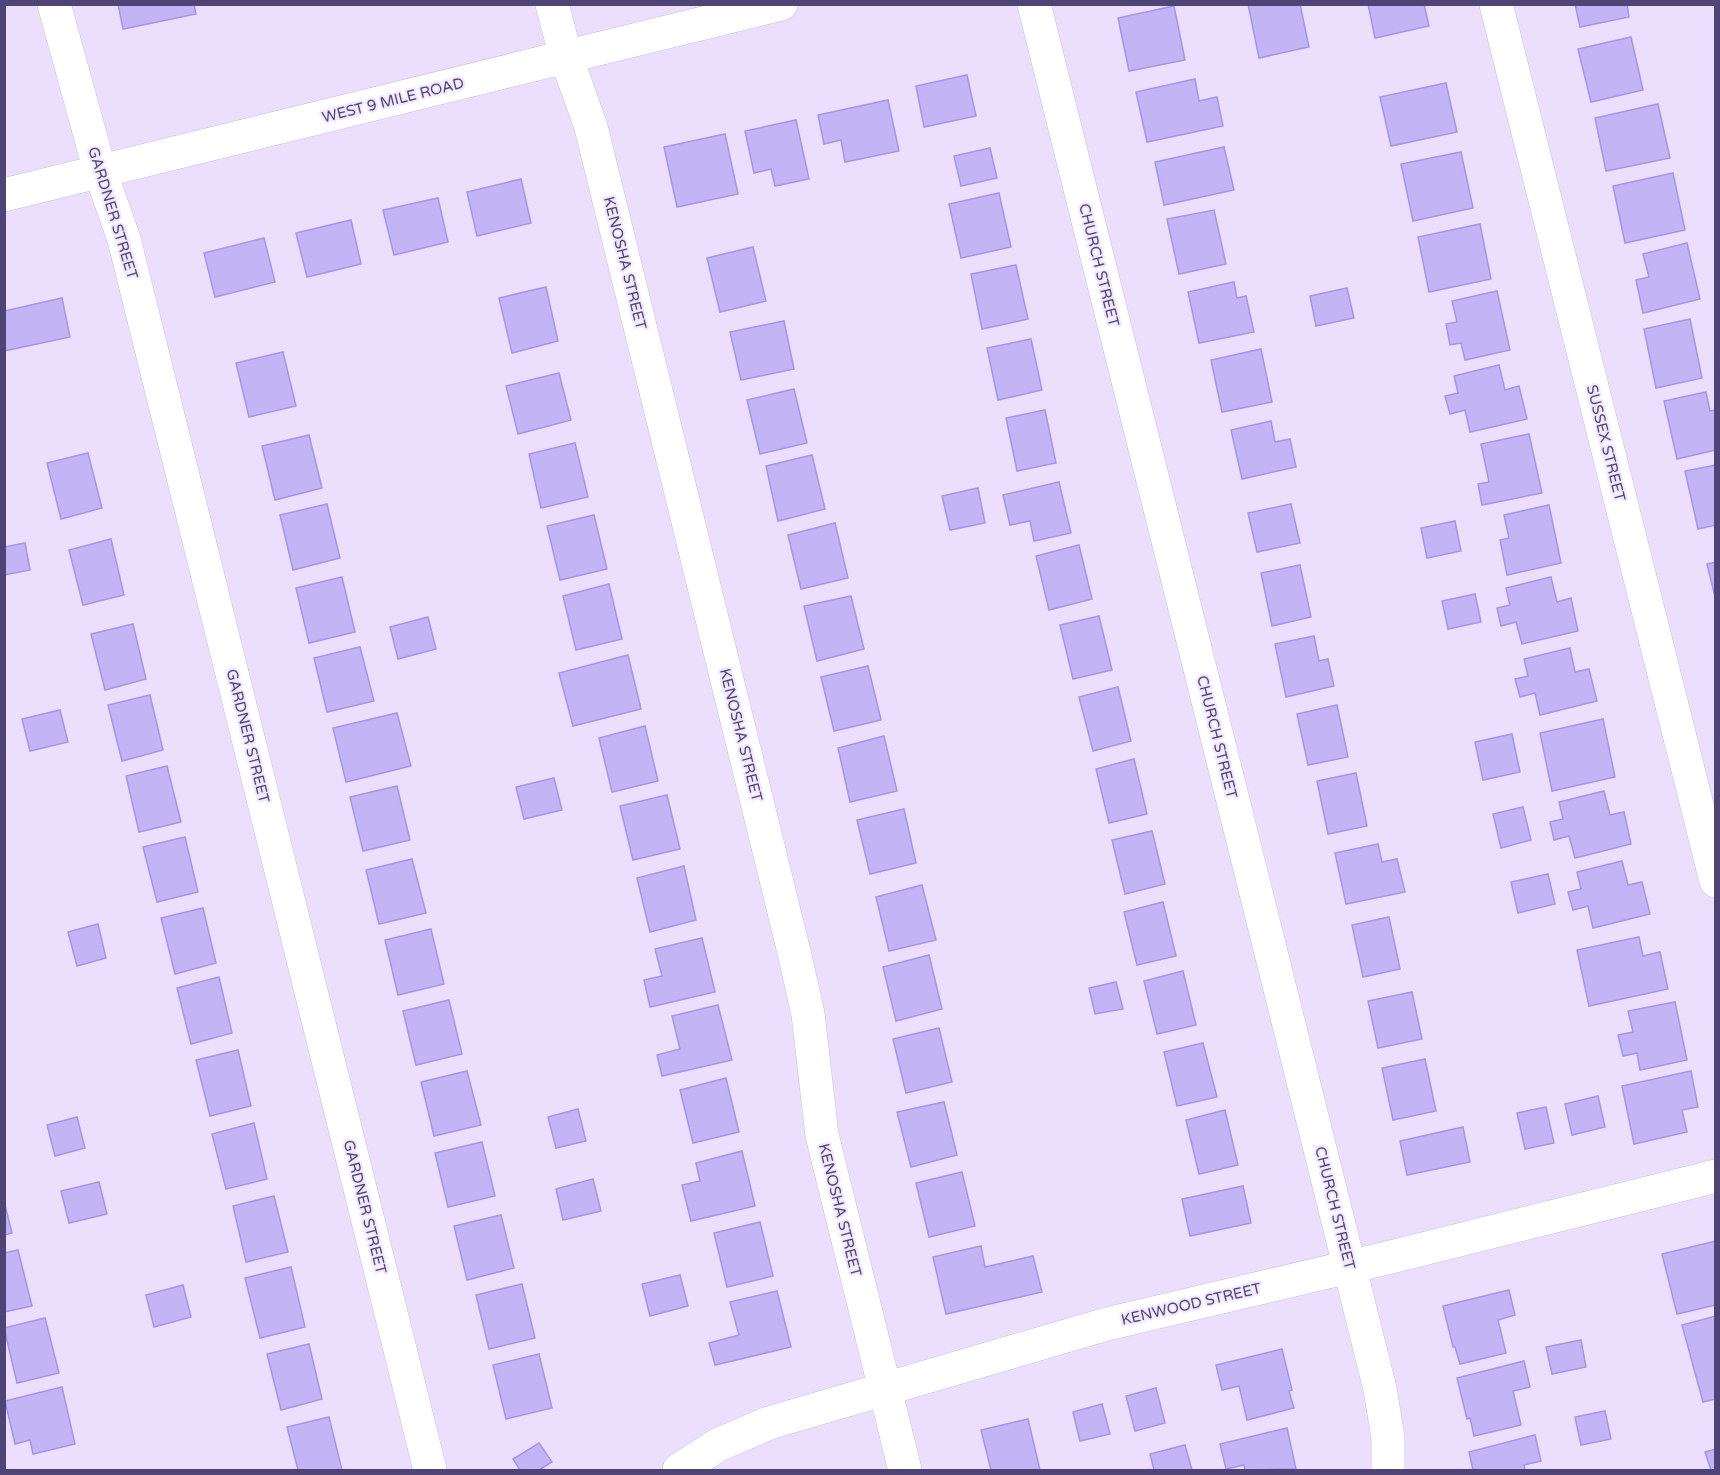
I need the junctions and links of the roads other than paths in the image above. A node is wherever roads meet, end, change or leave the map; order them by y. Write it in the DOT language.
graph roads {
  1 [pos="54,4"];
  2 [pos="552,4"];
  3 [pos="781,4"];
  4 [pos="1034,4"];
  5 [pos="1497,4"];
  6 [pos="566,57"];
  7 [pos="100,171"];
  8 [pos="4,195"];
  9 [pos="1716,880"];
  10 [pos="1716,1176"];
  11 [pos="1349,1267"];
  12 [pos="885,1389"];
  13 [pos="430,1470"];
  14 [pos="679,1470"];
  15 [pos="905,1470"];
  16 [pos="1388,1470"];
  1 -- 7 [label="street, GARDNER STREET"];
  2 -- 6 [label="street, KENOSHA STREET"];
  3 -- 6 [label="street, WEST 9 MILE ROAD"];
  4 -- 11 [label="street, CHURCH STREET"];
  5 -- 9 [label="street, SUSSEX STREET"];
  6 -- 7 [label="street, WEST 9 MILE ROAD"];
  6 -- 12 [label="street, KENOSHA STREET"];
  7 -- 8 [label="street, WEST 9 MILE ROAD"];
  7 -- 13 [label="street, GARDNER STREET"];
  10 -- 11 [label="street, KENWOOD STREET"];
  11 -- 12 [label="street, KENWOOD STREET"];
  11 -- 16 [label="street, CHURCH STREET"];
  12 -- 14 [label="street, KENWOOD STREET"];
  12 -- 15 [label="street, KENOSHA STREET"];
}
